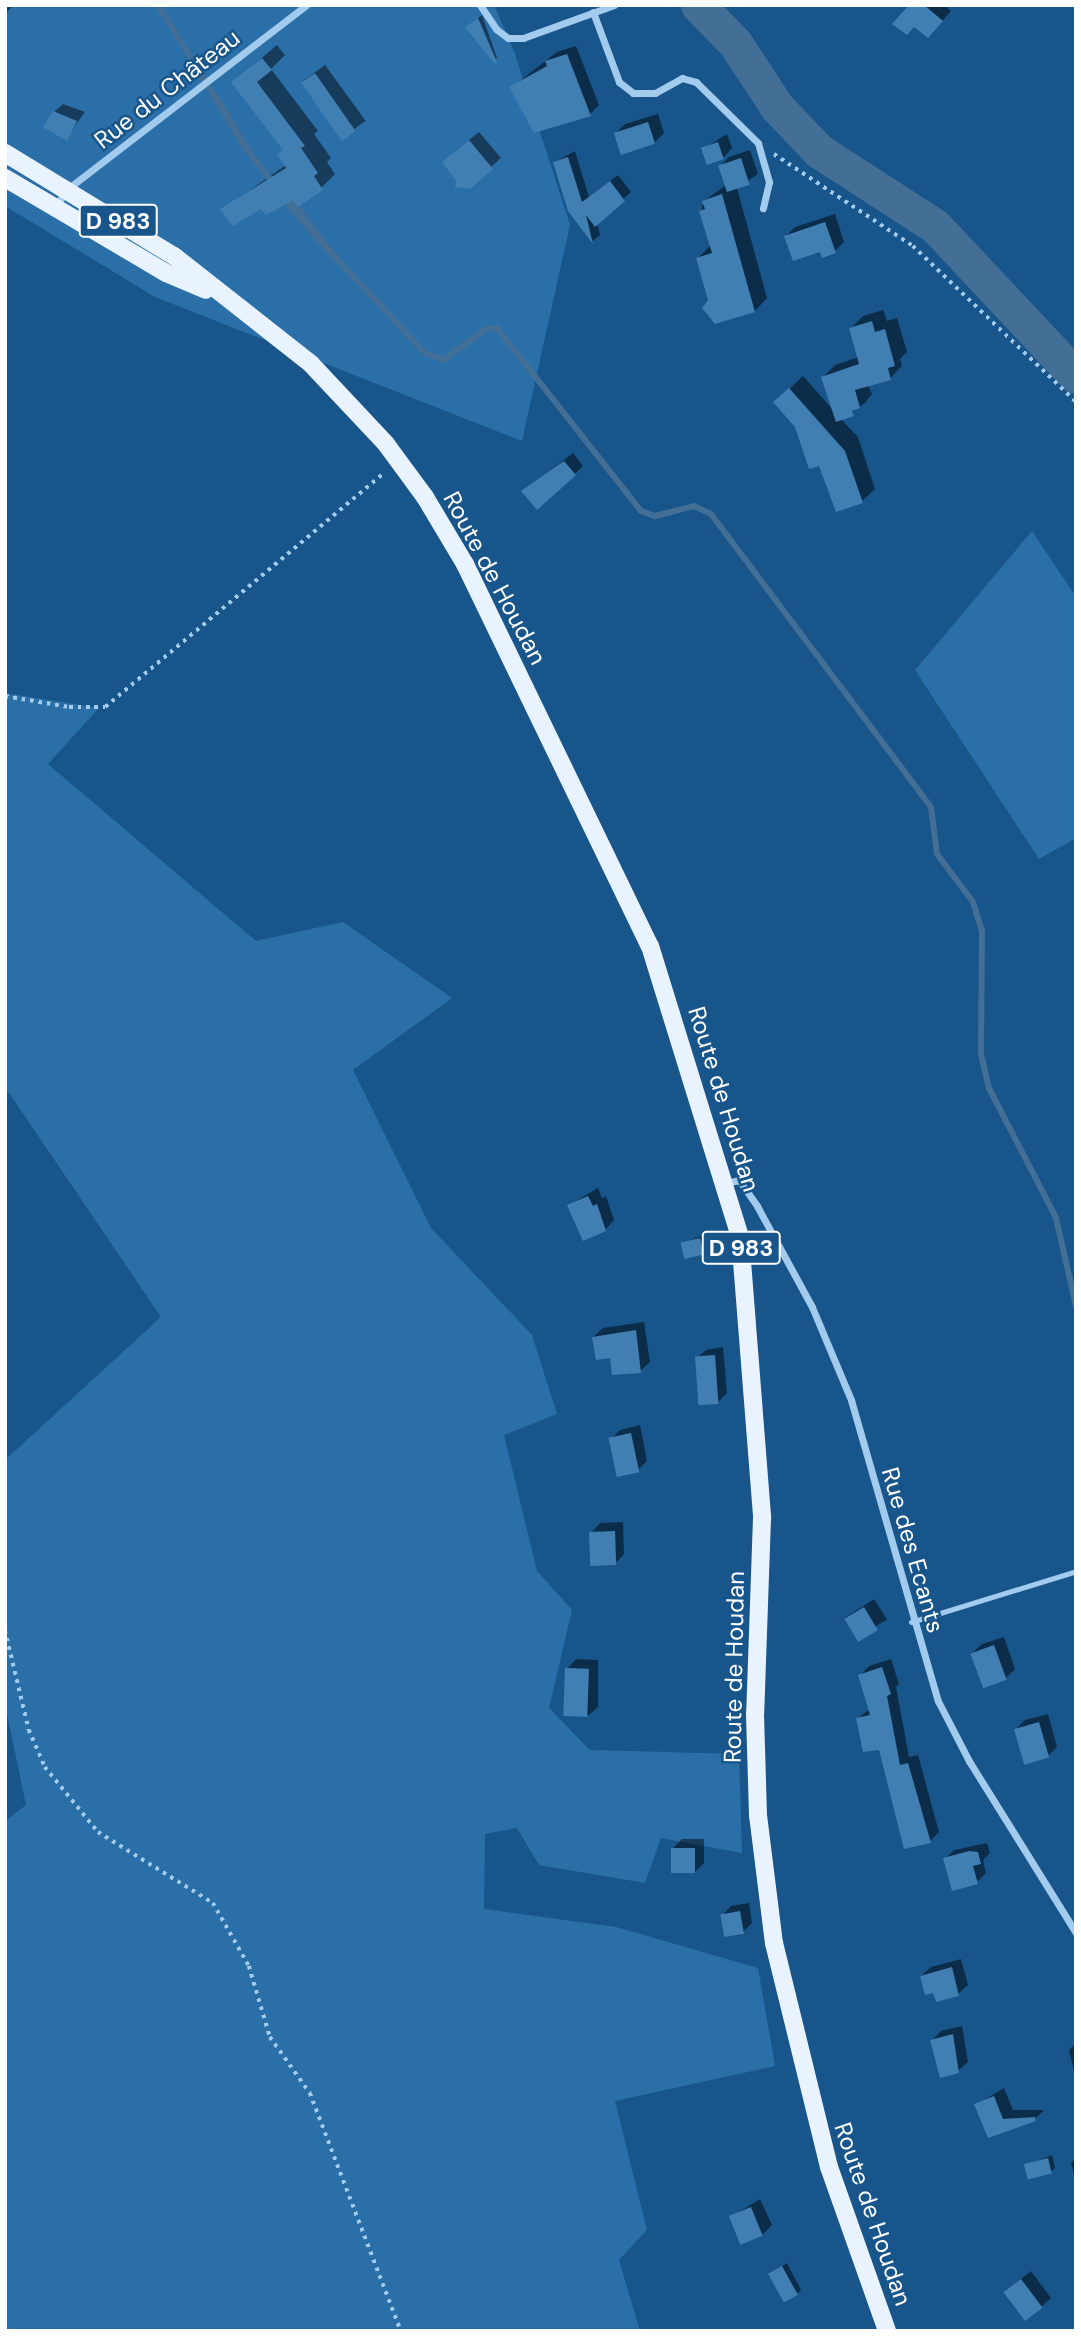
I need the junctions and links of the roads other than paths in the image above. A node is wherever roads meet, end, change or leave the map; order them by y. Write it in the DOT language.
graph roads {
  1 [pos="306,5"];
  2 [pos="480,5"];
  3 [pos="614,5"];
  4 [pos="593,12"];
  5 [pos="5,153"];
  6 [pos="5,178"];
  7 [pos="67,189"];
  8 [pos="54,207"];
  9 [pos="763,208"];
  10 [pos="226,298"];
  11 [pos="726,1183"];
  12 [pos="1074,1572"];
  13 [pos="911,1622"];
  14 [pos="1076,1933"];
  15 [pos="887,2331"];
  1 -- 7 [label="street, Rue du Château"];
  2 -- 4 [label="street"];
  3 -- 4 [label="street"];
  4 -- 9 [label="street"];
  5 -- 7 [label="main road, Route de Houdan / D 983"];
  6 -- 8 [label="main road, Route de Houdan / D 983"];
  7 -- 8 [label="street, Rue du Château"];
  7 -- 10 [label="main road, Route de Houdan / D 983"];
  8 -- 10 [label="main road, Route de Houdan / D 983"];
  10 -- 11 [label="main road, Route de Houdan / D 983"];
  11 -- 13 [label="street, Rue des Ecants"];
  11 -- 15 [label="main road, Route de Houdan / D 983"];
  12 -- 13 [label="lane"];
  13 -- 14 [label="street, Rue des Ecants"];
}
